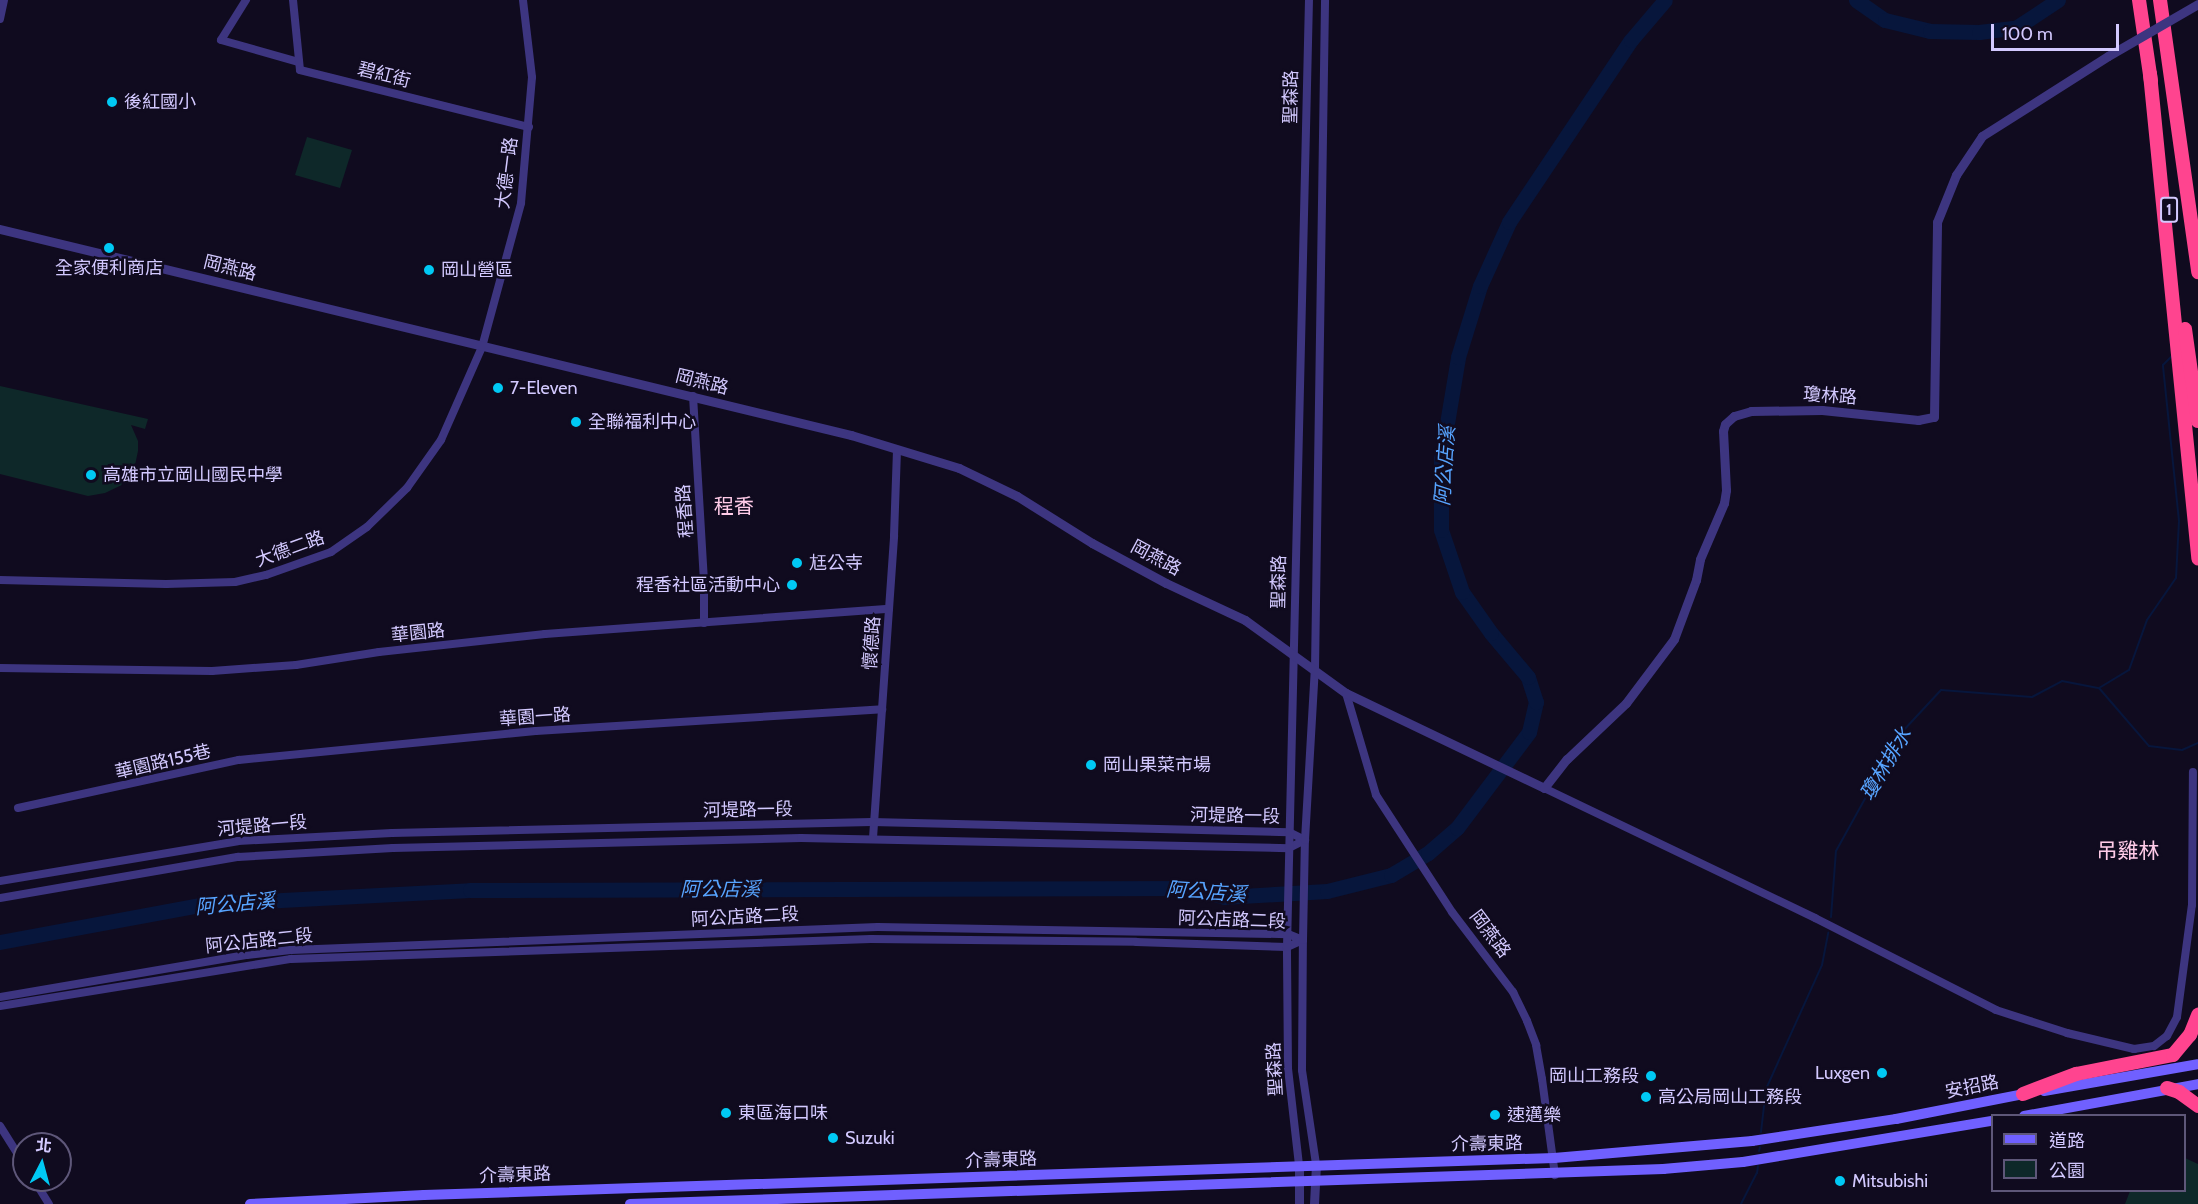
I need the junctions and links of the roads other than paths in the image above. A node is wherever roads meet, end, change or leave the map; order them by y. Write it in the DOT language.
graph roads {
  1 [pos="4,0"];
  2 [pos="246,0"];
  3 [pos="293,0"];
  4 [pos="523,0"];
  5 [pos="1309,0"];
  6 [pos="1325,0"];
  7 [pos="2139,0"];
  8 [pos="2160,0"];
  9 [pos="2198,4"];
  10 [pos="0,19"];
  11 [pos="299,62"];
  12 [pos="2150,74"];
  13 [pos="529,127"];
  14 [pos="0,229"];
  15 [pos="2198,273"];
  16 [pos="482,347"];
  17 [pos="693,396"];
  18 [pos="2198,421"];
  19 [pos="897,450"];
  20 [pos="2198,559"];
  21 [pos="0,580"];
  22 [pos="890,609"];
  23 [pos="704,623"];
  24 [pos="1292,654"];
  25 [pos="0,669"];
  26 [pos="1315,669"];
  27 [pos="1346,693"];
  28 [pos="882,709"];
  29 [pos="239,760"];
  30 [pos="2193,772"];
  31 [pos="1544,788"];
  32 [pos="18,808"];
  33 [pos="872,822"];
  34 [pos="1289,832"];
  35 [pos="873,838"];
  36 [pos="1305,840"];
  37 [pos="1289,848"];
  38 [pos="0,881"];
  39 [pos="0,898"];
  40 [pos="1288,934"];
  41 [pos="1302,940"];
  42 [pos="1287,947"];
  43 [pos="0,997"];
  44 [pos="0,1006"];
  45 [pos="2198,1015"];
  46 [pos="2198,1064"];
  47 [pos="2198,1084"];
  48 [pos="2167,1088"];
  49 [pos="2023,1094"];
  50 [pos="2198,1106"];
  51 [pos="2034,1114"];
  52 [pos="1991,1121"];
  53 [pos="0,1126"];
  54 [pos="1779,1137"];
  55 [pos="1752,1141"];
  56 [pos="12,1145"];
  57 [pos="1688,1148"];
  58 [pos="1782,1155"];
  59 [pos="1554,1158"];
  60 [pos="1743,1161"];
  61 [pos="1316,1164"];
  62 [pos="1299,1165"];
  63 [pos="1689,1167"];
  64 [pos="1555,1175"];
  65 [pos="1314,1180"];
  66 [pos="1300,1181"];
  67 [pos="425,1199"];
  68 [pos="250,1204"];
  69 [pos="630,1204"];
  70 [pos="1299,1204"];
  71 [pos="1314,1204"];
  1 -- 10 [label="street"];
  2 -- 11 [label="street"];
  3 -- 11 [label="street"];
  4 -- 13 [label="street, 大德一路"];
  5 -- 24 [label="street, 聖森路"];
  6 -- 26 [label="street, 聖森路"];
  7 -- 12 [label="highway, 1"];
  8 -- 15 [label="highway, 1"];
  9 -- 31 [label="street, 瓊林路, bridge"];
  11 -- 13 [label="street, 碧紅街"];
  12 -- 18 [label="highway, 1"];
  12 -- 20 [label="highway"];
  13 -- 16 [label="street, 大德一路"];
  14 -- 16 [label="street, 岡燕路"];
  16 -- 17 [label="street, 岡燕路"];
  16 -- 21 [label="street, 大德二路"];
  17 -- 19 [label="street, 岡燕路"];
  17 -- 23 [label="street, 程香路"];
  19 -- 22 [label="street, 懷德路"];
  19 -- 24 [label="street, 岡燕路"];
  22 -- 23 [label="street, 華園路"];
  22 -- 28 [label="street, 懷德路"];
  23 -- 25 [label="street, 華園路"];
  24 -- 26 [label="street, 岡燕路"];
  24 -- 34 [label="street, 聖森路"];
  26 -- 27 [label="street, 岡燕路"];
  26 -- 36 [label="street, 聖森路"];
  27 -- 31 [label="street, 岡燕路"];
  27 -- 59 [label="street, 岡燕路"];
  28 -- 29 [label="street, 華園一路"];
  28 -- 33 [label="street, 懷德路"];
  29 -- 32 [label="street, 華園路155巷"];
  30 -- 31 [label="street"];
  33 -- 34 [label="street, 河堤路一段"];
  33 -- 35 [label="street, 懷德路"];
  33 -- 38 [label="street, 河堤路一段"];
  34 -- 36 [label="street, 河堤路一段"];
  34 -- 37 [label="street, 聖森路"];
  35 -- 37 [label="street, 河堤路一段"];
  35 -- 39 [label="street, 河堤路一段"];
  36 -- 37 [label="street, 河堤路一段"];
  36 -- 41 [label="street, 聖森路"];
  37 -- 40 [label="street, 聖森路"];
  40 -- 41 [label="street, 阿公店路二段"];
  40 -- 42 [label="street, 聖森路"];
  40 -- 43 [label="street, 阿公店路二段"];
  41 -- 42 [label="street, 阿公店路二段"];
  41 -- 61 [label="street, 聖森路"];
  42 -- 44 [label="street, 阿公店路二段"];
  42 -- 62 [label="street, 聖森路"];
  45 -- 49 [label="highway"];
  46 -- 49 [label="main road, 安招路"];
  47 -- 48 [label="main road"];
  48 -- 50 [label="highway"];
  48 -- 51 [label="main road"];
  49 -- 54 [label="main road, 安招路"];
  52 -- 58 [label="main road, 安招路"];
  53 -- 56 [label="street"];
  54 -- 55 [label="main road, 安招路"];
  54 -- 58 [label="main road"];
  55 -- 57 [label="main road, 介壽東路"];
  57 -- 59 [label="main road, 介壽東路"];
  57 -- 63 [label="main road"];
  58 -- 60 [label="main road, 安招路"];
  59 -- 61 [label="main road, 介壽東路"];
  59 -- 64 [label="street, 岡燕路"];
  60 -- 63 [label="main road, 介壽東路"];
  61 -- 62 [label="main road, 介壽東路"];
  61 -- 65 [label="street"];
  62 -- 66 [label="street"];
  62 -- 67 [label="main road, 介壽東路"];
  63 -- 64 [label="main road, 介壽東路"];
  64 -- 65 [label="main road, 介壽東路"];
  65 -- 66 [label="main road, 介壽東路"];
  65 -- 71 [label="street"];
  66 -- 69 [label="main road, 介壽東路"];
  66 -- 70 [label="street"];
  67 -- 68 [label="main road, 介壽東路"];
}
